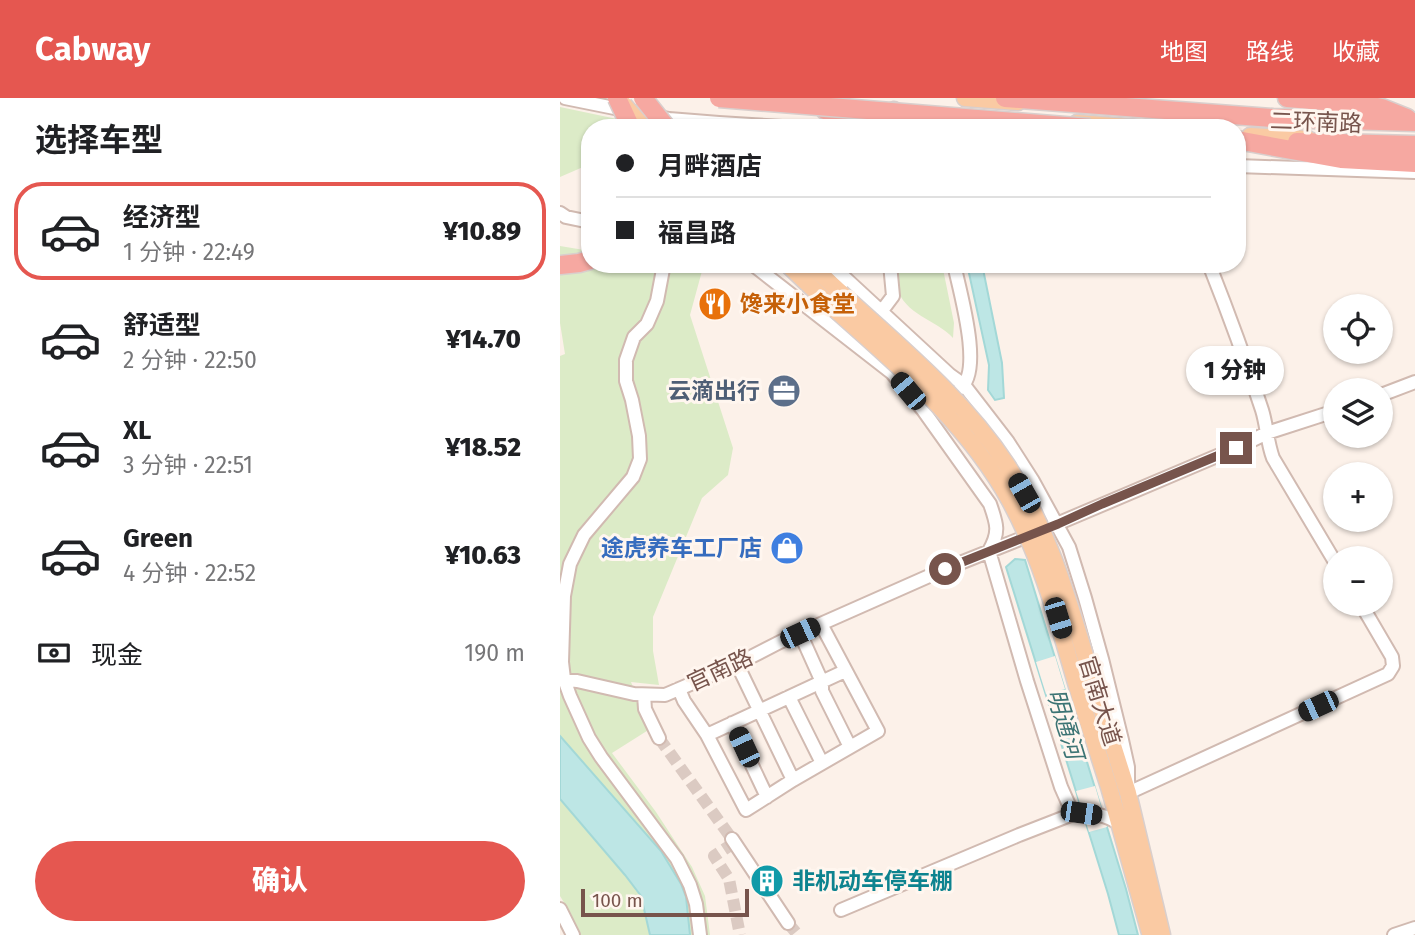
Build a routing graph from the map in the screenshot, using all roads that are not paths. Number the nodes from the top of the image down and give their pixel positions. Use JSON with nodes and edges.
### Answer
{"nodes":[{"id":1,"x":565,"y":98,"type":"edge"},
{"id":2,"x":617,"y":98,"type":"edge"},
{"id":3,"x":641,"y":98,"type":"edge"},
{"id":4,"x":719,"y":98,"type":"edge"},
{"id":5,"x":965,"y":98,"type":"edge"},
{"id":6,"x":1005,"y":98,"type":"edge"},
{"id":7,"x":1287,"y":98,"type":"edge"},
{"id":8,"x":763,"y":100,"type":"edge"},
{"id":9,"x":892,"y":108,"type":"junction"},
{"id":10,"x":627,"y":119,"type":"edge"},
{"id":11,"x":636,"y":119,"type":"edge"},
{"id":12,"x":659,"y":119,"type":"edge"},
{"id":13,"x":668,"y":119,"type":"edge"},
{"id":14,"x":850,"y":119,"type":"edge"},
{"id":15,"x":905,"y":119,"type":"edge"},
{"id":16,"x":985,"y":119,"type":"edge"},
{"id":17,"x":1028,"y":119,"type":"edge"},
{"id":18,"x":1415,"y":122,"type":"edge"},
{"id":19,"x":1246,"y":139,"type":"edge"},
{"id":20,"x":1246,"y":140,"type":"edge"},
{"id":21,"x":1415,"y":143,"type":"edge"},
{"id":22,"x":1415,"y":163,"type":"edge"},
{"id":23,"x":1246,"y":166,"type":"edge"},
{"id":24,"x":1415,"y":173,"type":"edge"},
{"id":25,"x":560,"y":214,"type":"edge"},
{"id":26,"x":581,"y":220,"type":"edge"},
{"id":27,"x":581,"y":262,"type":"edge"},
{"id":28,"x":560,"y":265,"type":"edge"},
{"id":29,"x":662,"y":273,"type":"edge"},
{"id":30,"x":763,"y":273,"type":"edge"},
{"id":31,"x":797,"y":273,"type":"edge"},
{"id":32,"x":820,"y":273,"type":"edge"},
{"id":33,"x":840,"y":273,"type":"edge"},
{"id":34,"x":891,"y":273,"type":"edge"},
{"id":35,"x":956,"y":273,"type":"edge"},
{"id":36,"x":1213,"y":273,"type":"edge"},
{"id":37,"x":881,"y":312,"type":"junction"},
{"id":38,"x":1415,"y":382,"type":"edge"},
{"id":39,"x":964,"y":385,"type":"junction"},
{"id":40,"x":1393,"y":390,"type":"edge"},
{"id":41,"x":923,"y":410,"type":"junction"},
{"id":42,"x":1323,"y":415,"type":"edge"},
{"id":43,"x":1267,"y":433,"type":"junction"},
{"id":44,"x":1058,"y":524,"type":"junction"},
{"id":45,"x":1325,"y":546,"type":"edge"},
{"id":46,"x":989,"y":551,"type":"junction"},
{"id":47,"x":1368,"y":616,"type":"edge"},
{"id":48,"x":821,"y":624,"type":"junction"},
{"id":49,"x":800,"y":633,"type":"junction"},
{"id":50,"x":737,"y":664,"type":"junction"},
{"id":51,"x":845,"y":671,"type":"junction"},
{"id":52,"x":562,"y":679,"type":"edge"},
{"id":53,"x":822,"y":682,"type":"junction"},
{"id":54,"x":679,"y":689,"type":"junction"},
{"id":55,"x":645,"y":695,"type":"junction"},
{"id":56,"x":789,"y":697,"type":"junction"},
{"id":57,"x":1090,"y":700,"type":"junction"},
{"id":58,"x":760,"y":710,"type":"junction"},
{"id":59,"x":732,"y":723,"type":"junction"},
{"id":60,"x":707,"y":734,"type":"junction"},
{"id":61,"x":659,"y":738,"type":"tunnel mouth"},
{"id":62,"x":850,"y":747,"type":"junction"},
{"id":63,"x":822,"y":763,"type":"junction"},
{"id":64,"x":793,"y":780,"type":"junction"},
{"id":65,"x":1128,"y":793,"type":"junction"},
{"id":66,"x":767,"y":797,"type":"junction"},
{"id":67,"x":1077,"y":814,"type":"junction"},
{"id":68,"x":1114,"y":821,"type":"junction"},
{"id":69,"x":732,"y":839,"type":"tunnel mouth"},
{"id":70,"x":560,"y":909,"type":"edge"},
{"id":71,"x":841,"y":910,"type":"dead end"},
{"id":72,"x":788,"y":923,"type":"tunnel mouth"},
{"id":73,"x":1415,"y":928,"type":"edge"},
{"id":74,"x":573,"y":935,"type":"edge"},
{"id":75,"x":700,"y":935,"type":"edge"},
{"id":76,"x":1151,"y":935,"type":"edge"},
{"id":77,"x":1162,"y":935,"type":"edge"},
{"id":78,"x":1394,"y":935,"type":"edge"}],
"edges":[{"from":1,"to":13,"type":"street"},
{"from":2,"to":10,"type":"highway","bridge":true},
{"from":2,"to":11,"type":"main road","bridge":true},
{"from":3,"to":12,"type":"highway","bridge":true},
{"from":4,"to":8,"type":"highway","bridge":true},
{"from":5,"to":18,"type":"main road","name":"二环南路"},
{"from":6,"to":18,"type":"highway"},
{"from":7,"to":18,"type":"highway"},
{"from":8,"to":9,"type":"main road"},
{"from":8,"to":14,"type":"highway","bridge":true},
{"from":8,"to":16,"type":"highway","bridge":true},
{"from":9,"to":15,"type":"main road"},
{"from":9,"to":17,"type":"main road"},
{"from":19,"to":21,"type":"highway"},
{"from":20,"to":22,"type":"highway"},
{"from":23,"to":24,"type":"street"},
{"from":25,"to":26,"type":"street"},
{"from":27,"to":28,"type":"highway"},
{"from":29,"to":52,"type":"street"},
{"from":30,"to":41,"type":"street"},
{"from":31,"to":57,"type":"main road","name":"官南大道","bridge":true},
{"from":32,"to":57,"type":"main road","name":"官南大道","bridge":true},
{"from":33,"to":37,"type":"street"},
{"from":34,"to":37,"type":"street"},
{"from":35,"to":39,"type":"street"},
{"from":36,"to":43,"type":"street"},
{"from":37,"to":39,"type":"street"},
{"from":38,"to":40,"type":"street"},
{"from":39,"to":41,"type":"street"},
{"from":39,"to":44,"type":"street"},
{"from":41,"to":46,"type":"street"},
{"from":42,"to":43,"type":"street","name":"官南路"},
{"from":43,"to":44,"type":"street","name":"官南路"},
{"from":43,"to":45,"type":"street"},
{"from":44,"to":46,"type":"street","name":"官南路"},
{"from":44,"to":65,"type":"street"},
{"from":46,"to":48,"type":"street","name":"官南路"},
{"from":46,"to":67,"type":"street"},
{"from":47,"to":65,"type":"street"},
{"from":48,"to":49,"type":"street","name":"官南路"},
{"from":48,"to":51,"type":"street"},
{"from":49,"to":50,"type":"street","name":"官南路"},
{"from":49,"to":53,"type":"street"},
{"from":50,"to":54,"type":"street","name":"官南路"},
{"from":50,"to":58,"type":"street"},
{"from":51,"to":53,"type":"street"},
{"from":51,"to":62,"type":"street"},
{"from":52,"to":55,"type":"street","name":"官南路"},
{"from":52,"to":75,"type":"street"},
{"from":53,"to":56,"type":"street"},
{"from":53,"to":62,"type":"street"},
{"from":54,"to":55,"type":"street","name":"官南路"},
{"from":54,"to":60,"type":"street"},
{"from":55,"to":61,"type":"street"},
{"from":56,"to":58,"type":"street"},
{"from":56,"to":63,"type":"street"},
{"from":57,"to":65,"type":"main road","name":"官南大道"},
{"from":57,"to":68,"type":"main road","name":"官南大道"},
{"from":58,"to":59,"type":"street"},
{"from":58,"to":64,"type":"street"},
{"from":59,"to":60,"type":"street"},
{"from":59,"to":66,"type":"street"},
{"from":60,"to":66,"type":"street"},
{"from":62,"to":63,"type":"street"},
{"from":63,"to":64,"type":"street"},
{"from":64,"to":66,"type":"street"},
{"from":65,"to":77,"type":"main road","name":"官南大道"},
{"from":67,"to":68,"type":"street"},
{"from":67,"to":71,"type":"street"},
{"from":68,"to":76,"type":"main road","name":"官南大道"},
{"from":69,"to":72,"type":"street"},
{"from":70,"to":74,"type":"street"},
{"from":73,"to":78,"type":"street"}]}
